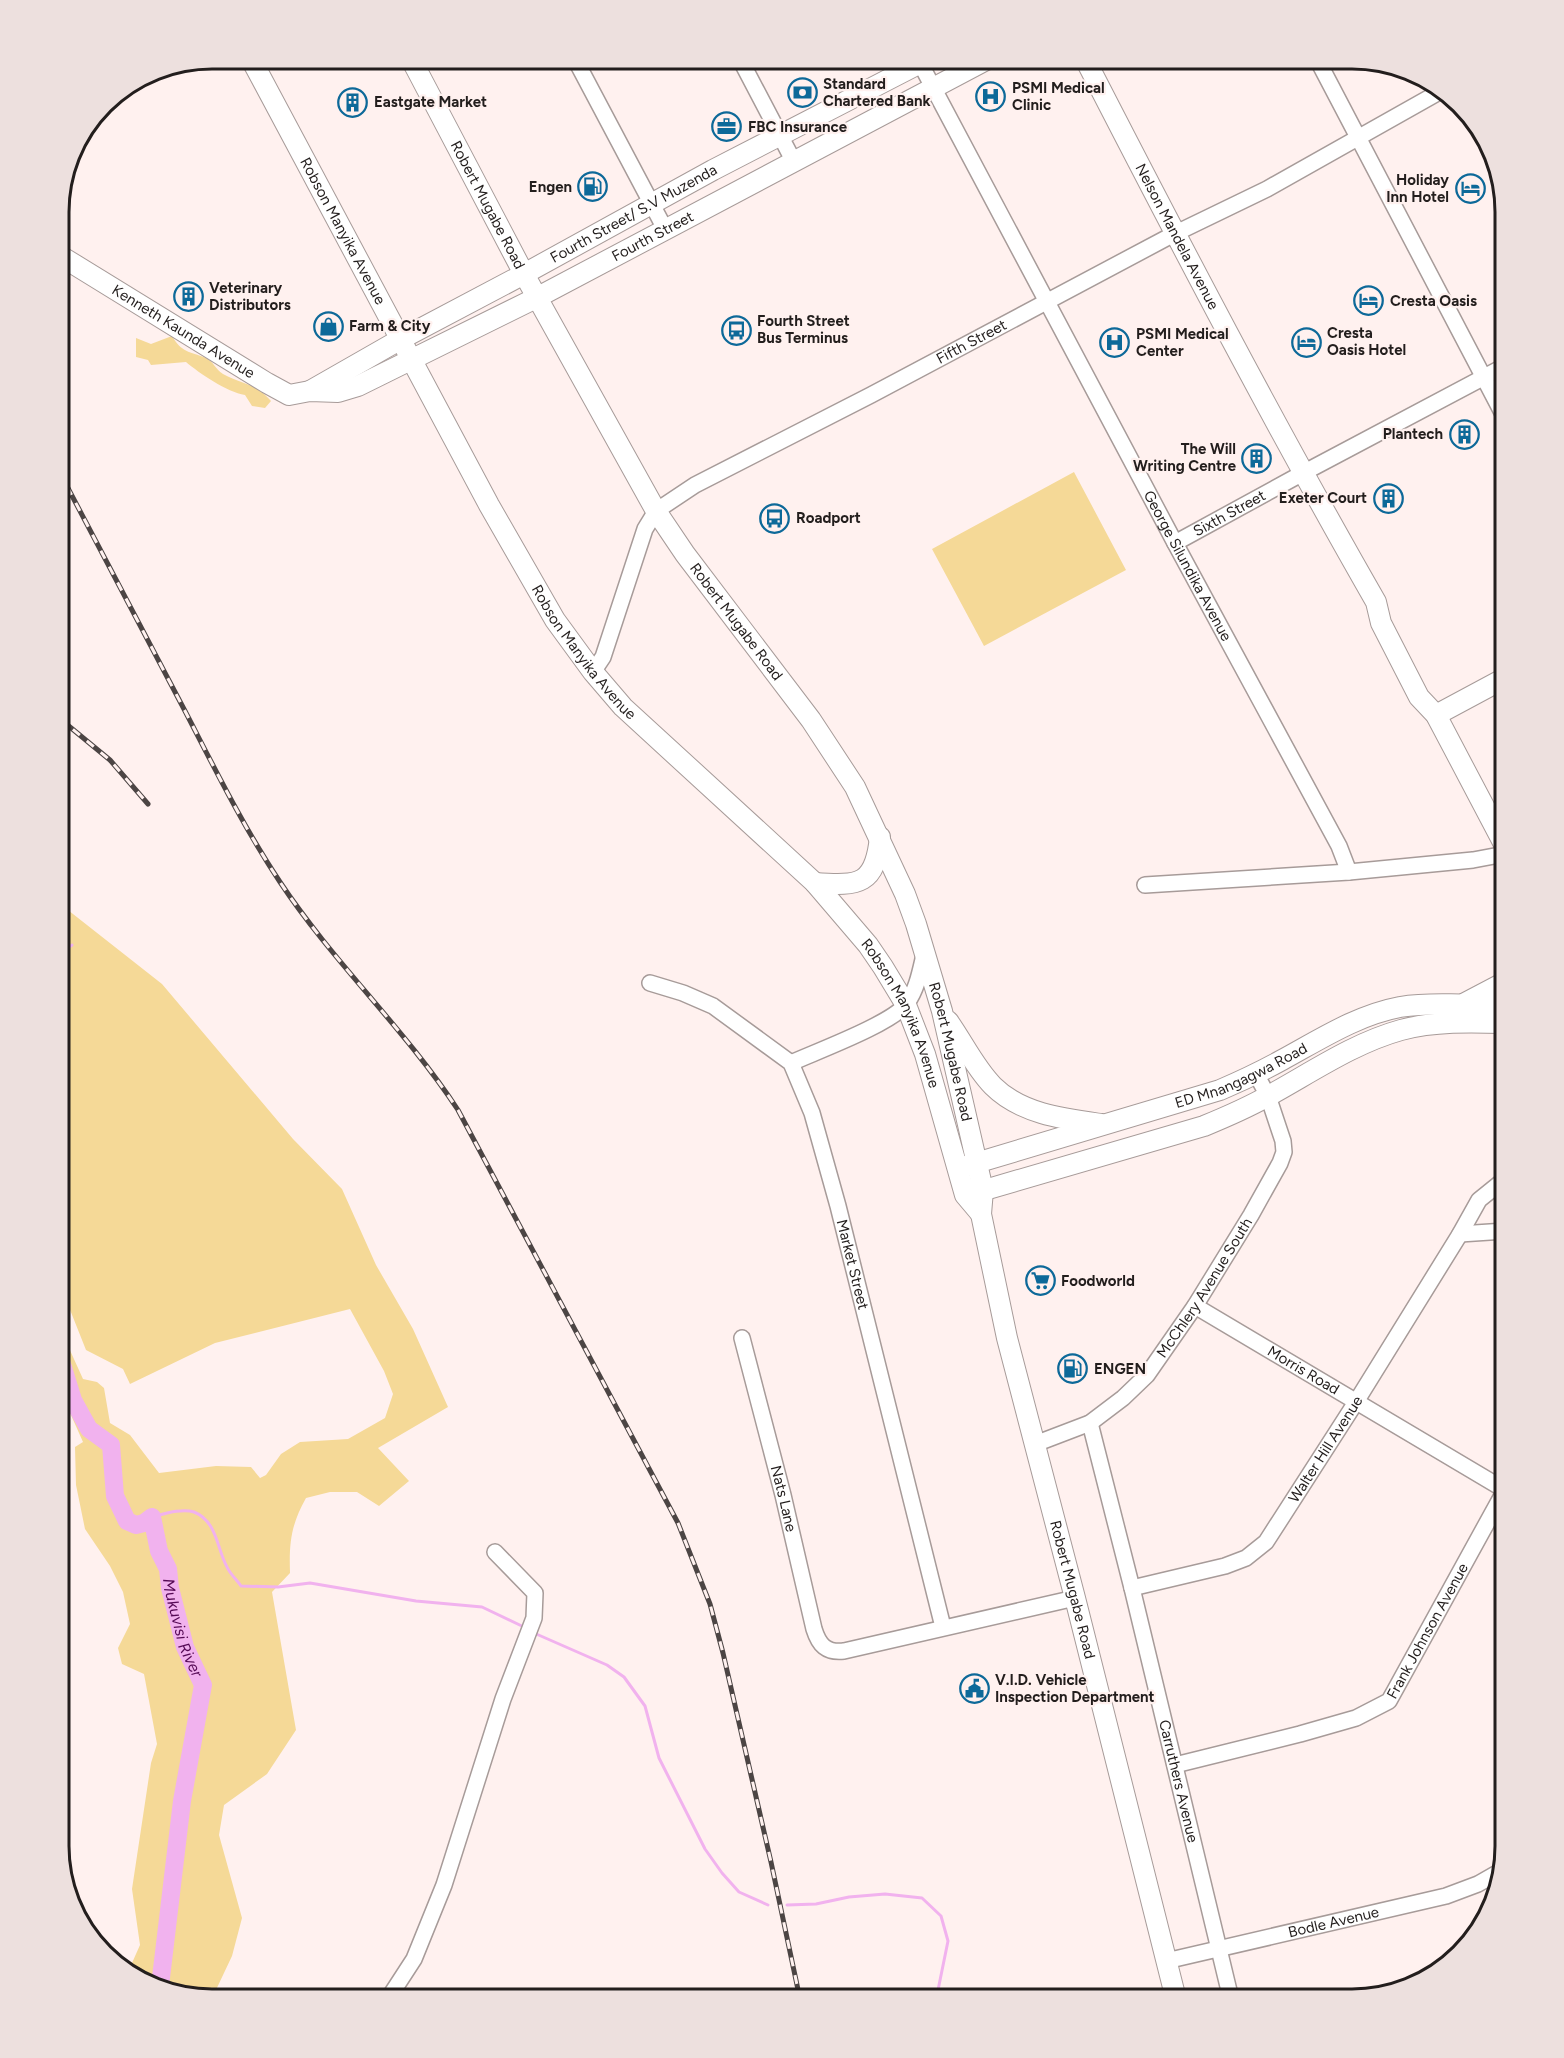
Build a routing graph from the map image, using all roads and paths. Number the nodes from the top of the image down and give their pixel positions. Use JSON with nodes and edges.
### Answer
{"nodes":[{"id":1,"x":257,"y":69,"type":"edge"},
{"id":2,"x":417,"y":69,"type":"edge"},
{"id":3,"x":580,"y":69,"type":"edge"},
{"id":4,"x":745,"y":69,"type":"edge"},
{"id":5,"x":905,"y":69,"type":"edge"},
{"id":6,"x":926,"y":69,"type":"edge"},
{"id":7,"x":969,"y":69,"type":"edge"},
{"id":8,"x":1090,"y":69,"type":"edge"},
{"id":9,"x":1322,"y":69,"type":"edge"},
{"id":10,"x":933,"y":88,"type":"junction"},
{"id":11,"x":1434,"y":95,"type":"edge"},
{"id":12,"x":780,"y":136,"type":"junction"},
{"id":13,"x":1359,"y":136,"type":"junction"},
{"id":14,"x":794,"y":162,"type":"junction"},
{"id":15,"x":651,"y":204,"type":"junction"},
{"id":16,"x":665,"y":229,"type":"junction"},
{"id":17,"x":1174,"y":234,"type":"junction"},
{"id":18,"x":69,"y":261,"type":"edge"},
{"id":19,"x":524,"y":274,"type":"junction"},
{"id":20,"x":538,"y":297,"type":"junction"},
{"id":21,"x":1047,"y":301,"type":"junction"},
{"id":22,"x":401,"y":339,"type":"junction"},
{"id":23,"x":411,"y":358,"type":"junction"},
{"id":24,"x":1495,"y":372,"type":"edge"},
{"id":25,"x":1484,"y":377,"type":"junction"},
{"id":26,"x":310,"y":392,"type":"junction"},
{"id":27,"x":1495,"y":398,"type":"edge"},
{"id":28,"x":1303,"y":473,"type":"junction"},
{"id":29,"x":656,"y":511,"type":"junction"},
{"id":30,"x":1175,"y":543,"type":"junction"},
{"id":31,"x":593,"y":672,"type":"junction"},
{"id":32,"x":1495,"y":684,"type":"edge"},
{"id":33,"x":1436,"y":715,"type":"junction"},
{"id":34,"x":1495,"y":825,"type":"edge"},
{"id":35,"x":880,"y":837,"type":"junction"},
{"id":36,"x":1495,"y":856,"type":"edge"},
{"id":37,"x":1349,"y":872,"type":"junction"},
{"id":38,"x":815,"y":883,"type":"junction"},
{"id":39,"x":1145,"y":885,"type":"dead end"},
{"id":40,"x":924,"y":955,"type":"junction"},
{"id":41,"x":650,"y":983,"type":"dead end"},
{"id":42,"x":1495,"y":988,"type":"edge"},
{"id":43,"x":906,"y":1005,"type":"junction"},
{"id":44,"x":1463,"y":1005,"type":"junction"},
{"id":45,"x":1495,"y":1006,"type":"edge"},
{"id":46,"x":942,"y":1011,"type":"junction"},
{"id":47,"x":1495,"y":1023,"type":"edge"},
{"id":48,"x":791,"y":1063,"type":"junction"},
{"id":49,"x":1256,"y":1074,"type":"junction"},
{"id":50,"x":1268,"y":1096,"type":"junction"},
{"id":51,"x":1108,"y":1125,"type":"junction"},
{"id":52,"x":967,"y":1166,"type":"junction"},
{"id":53,"x":1495,"y":1188,"type":"edge"},
{"id":54,"x":974,"y":1193,"type":"junction"},
{"id":55,"x":1495,"y":1232,"type":"edge"},
{"id":56,"x":1460,"y":1234,"type":"junction"},
{"id":57,"x":1195,"y":1306,"type":"junction"},
{"id":58,"x":742,"y":1338,"type":"dead end"},
{"id":59,"x":1356,"y":1402,"type":"junction"},
{"id":60,"x":1090,"y":1423,"type":"junction"},
{"id":61,"x":1035,"y":1444,"type":"junction"},
{"id":62,"x":1495,"y":1484,"type":"edge"},
{"id":63,"x":1495,"y":1510,"type":"edge"},
{"id":64,"x":495,"y":1551,"type":"dead end"},
{"id":65,"x":1132,"y":1588,"type":"junction"},
{"id":66,"x":1075,"y":1598,"type":"junction"},
{"id":67,"x":942,"y":1627,"type":"junction"},
{"id":68,"x":1175,"y":1765,"type":"junction"},
{"id":69,"x":1491,"y":1876,"type":"edge"},
{"id":70,"x":1218,"y":1949,"type":"junction"},
{"id":71,"x":1166,"y":1961,"type":"junction"},
{"id":72,"x":395,"y":1989,"type":"edge"},
{"id":73,"x":1173,"y":1989,"type":"edge"},
{"id":74,"x":1228,"y":1989,"type":"edge"}],
"edges":[{"from":1,"to":22,"type":"main road","name":"Robson Manyika Avenue"},
{"from":2,"to":19,"type":"main road","name":"Robert Mugabe Road"},
{"from":3,"to":15,"type":"street"},
{"from":4,"to":12,"type":"street"},
{"from":5,"to":12,"type":"main road","name":"Fourth Street/ S.V Muzenda"},
{"from":6,"to":10,"type":"street","name":"George Silundika Avenue"},
{"from":7,"to":10,"type":"main road","name":"Fourth Street"},
{"from":8,"to":17,"type":"main road","name":"Nelson Mandela Avenue"},
{"from":9,"to":13,"type":"street"},
{"from":10,"to":14,"type":"main road","name":"Fourth Street"},
{"from":10,"to":21,"type":"street","name":"George Silundika Avenue"},
{"from":11,"to":13,"type":"street","name":"Fifth Street"},
{"from":12,"to":14,"type":"street"},
{"from":12,"to":15,"type":"main road","name":"Fourth Street/ S.V Muzenda"},
{"from":13,"to":17,"type":"street","name":"Fifth Street"},
{"from":13,"to":25,"type":"street"},
{"from":14,"to":16,"type":"main road","name":"Fourth Street"},
{"from":15,"to":16,"type":"street"},
{"from":15,"to":19,"type":"main road","name":"Fourth Street/ S.V Muzenda"},
{"from":16,"to":20,"type":"main road","name":"Fourth Street"},
{"from":17,"to":21,"type":"street","name":"Fifth Street"},
{"from":17,"to":28,"type":"main road","name":"Nelson Mandela Avenue"},
{"from":18,"to":26,"type":"main road","name":"Kenneth Kaunda Avenue"},
{"from":19,"to":20,"type":"main road","name":"Robert Mugabe Road"},
{"from":19,"to":22,"type":"main road","name":"Fourth Street/ S.V Muzenda"},
{"from":20,"to":23,"type":"main road","name":"Fourth Street"},
{"from":20,"to":29,"type":"main road","name":"Robert Mugabe Road"},
{"from":21,"to":29,"type":"street","name":"Fifth Street"},
{"from":21,"to":30,"type":"street","name":"George Silundika Avenue"},
{"from":22,"to":23,"type":"main road","name":"Robson Manyika Avenue"},
{"from":22,"to":26,"type":"main road","name":"Fourth Street/ S.V Muzenda"},
{"from":23,"to":26,"type":"main road","name":"Fourth Street"},
{"from":23,"to":31,"type":"main road","name":"Robson Manyika Avenue"},
{"from":24,"to":25,"type":"street","name":"Sixth Street"},
{"from":25,"to":27,"type":"street"},
{"from":25,"to":28,"type":"street","name":"Sixth Street"},
{"from":28,"to":30,"type":"street","name":"Sixth Street"},
{"from":28,"to":33,"type":"main road","name":"Nelson Mandela Avenue"},
{"from":29,"to":31,"type":"street","name":"Fifth Street"},
{"from":29,"to":35,"type":"main road","name":"Robert Mugabe Road"},
{"from":30,"to":37,"type":"street","name":"George Silundika Avenue"},
{"from":31,"to":38,"type":"main road","name":"Robson Manyika Avenue"},
{"from":32,"to":33,"type":"main road"},
{"from":33,"to":34,"type":"main road","name":"Nelson Mandela Avenue"},
{"from":35,"to":38,"type":"main road"},
{"from":35,"to":40,"type":"main road","name":"Robert Mugabe Road"},
{"from":36,"to":37,"type":"street"},
{"from":37,"to":39,"type":"street"},
{"from":38,"to":43,"type":"main road","name":"Robson Manyika Avenue"},
{"from":40,"to":43,"type":"street"},
{"from":40,"to":46,"type":"main road","name":"Robert Mugabe Road"},
{"from":41,"to":48,"type":"street"},
{"from":42,"to":44,"type":"main road"},
{"from":43,"to":48,"type":"street"},
{"from":43,"to":52,"type":"main road","name":"Robson Manyika Avenue"},
{"from":44,"to":45,"type":"main road","name":"ED Mnangagwa Road"},
{"from":44,"to":49,"type":"main road","name":"ED Mnangagwa Road"},
{"from":46,"to":51,"type":"main road"},
{"from":46,"to":52,"type":"main road","name":"Robert Mugabe Road"},
{"from":47,"to":50,"type":"main road","name":"ED Mnangagwa Road"},
{"from":48,"to":67,"type":"street","name":"Market Street"},
{"from":49,"to":50,"type":"street","name":"McChlery Avenue South"},
{"from":49,"to":51,"type":"main road","name":"ED Mnangagwa Road"},
{"from":50,"to":54,"type":"main road","name":"ED Mnangagwa Road"},
{"from":50,"to":57,"type":"street","name":"McChlery Avenue South"},
{"from":51,"to":52,"type":"main road","name":"ED Mnangagwa Road"},
{"from":52,"to":54,"type":"main road","name":"Robson Manyika Avenue"},
{"from":53,"to":56,"type":"street","name":"Walter Hill Avenue"},
{"from":54,"to":61,"type":"main road","name":"Robert Mugabe Road"},
{"from":55,"to":56,"type":"street"},
{"from":56,"to":59,"type":"street","name":"Walter Hill Avenue"},
{"from":57,"to":59,"type":"street","name":"Morris Road"},
{"from":57,"to":60,"type":"street","name":"McChlery Avenue South"},
{"from":58,"to":67,"type":"street","name":"Nats Lane"},
{"from":59,"to":62,"type":"street","name":"Morris Road"},
{"from":59,"to":65,"type":"street","name":"Walter Hill Avenue"},
{"from":60,"to":61,"type":"street","name":"McChlery Avenue South"},
{"from":60,"to":65,"type":"street","name":"Carruthers Avenue"},
{"from":61,"to":66,"type":"main road","name":"Robert Mugabe Road"},
{"from":63,"to":68,"type":"street","name":"Frank Johnson Avenue"},
{"from":64,"to":72,"type":"street"},
{"from":65,"to":68,"type":"street","name":"Carruthers Avenue"},
{"from":66,"to":67,"type":"street"},
{"from":66,"to":71,"type":"main road","name":"Robert Mugabe Road"},
{"from":68,"to":70,"type":"street","name":"Carruthers Avenue"},
{"from":69,"to":70,"type":"street","name":"Bodle Avenue"},
{"from":70,"to":71,"type":"street","name":"Bodle Avenue"},
{"from":70,"to":74,"type":"street","name":"Carruthers Avenue"},
{"from":71,"to":73,"type":"main road","name":"Robert Mugabe Road"}]}
